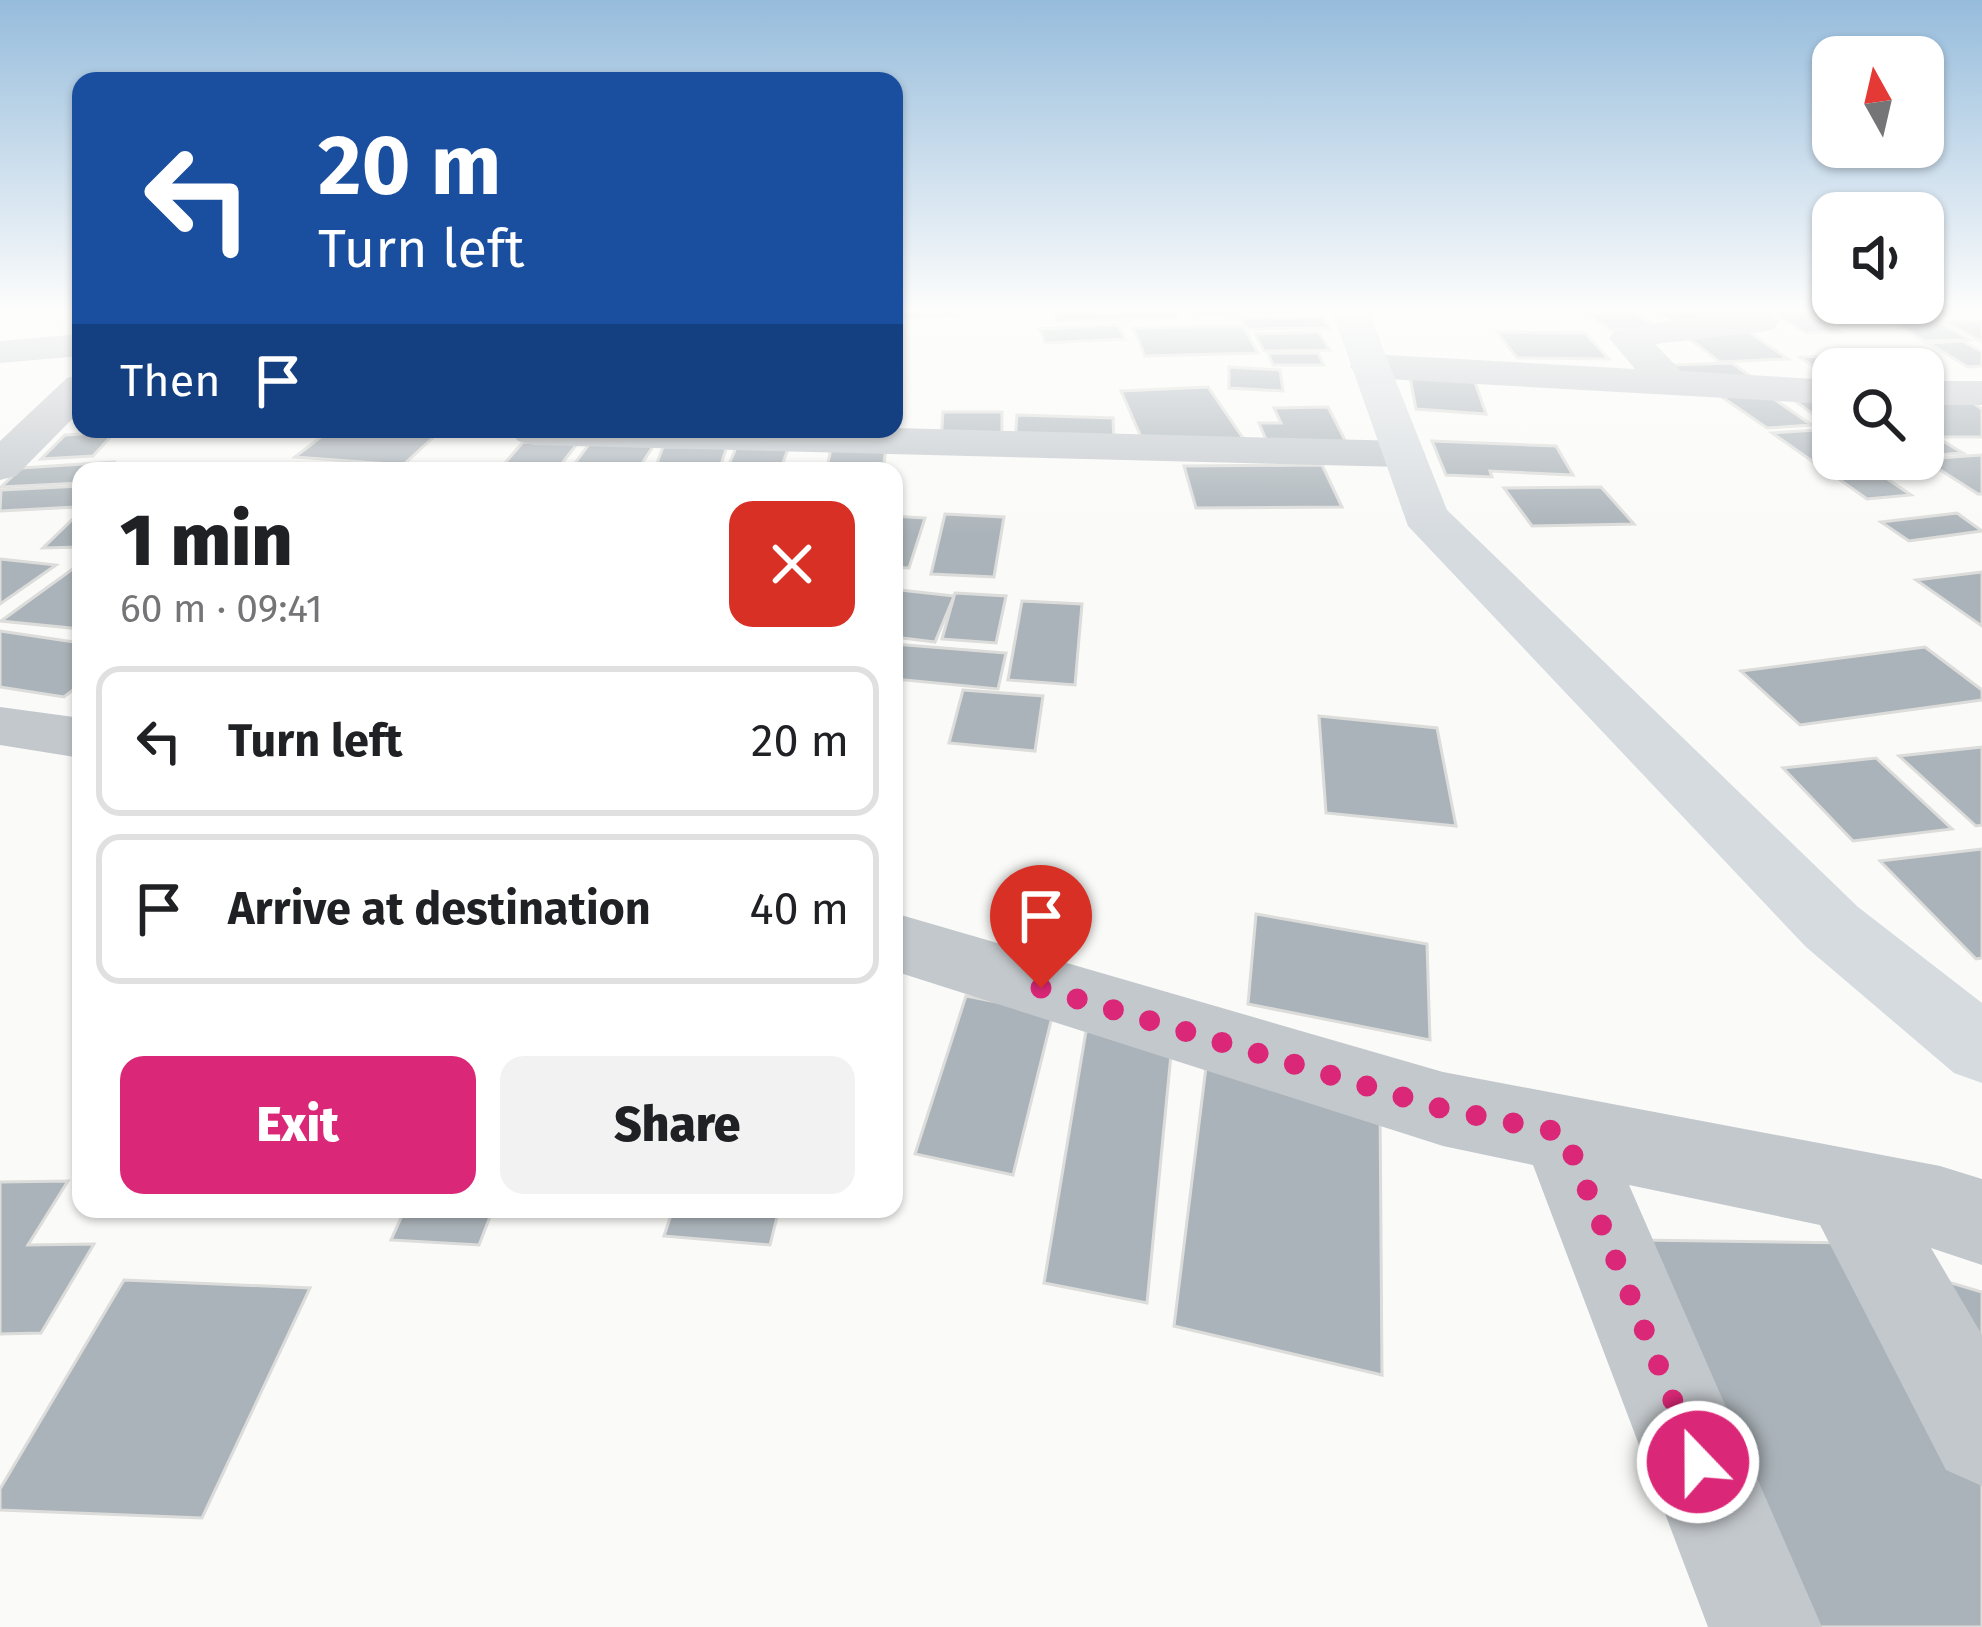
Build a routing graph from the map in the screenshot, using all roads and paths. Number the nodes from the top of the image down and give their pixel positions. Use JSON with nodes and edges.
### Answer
{"nodes":[{"id":1,"x":1377,"y":384,"type":"edge"},
{"id":2,"x":1641,"y":384,"type":"edge"},
{"id":3,"x":1672,"y":386,"type":"joint"},
{"id":4,"x":1812,"y":391,"type":"edge"},
{"id":5,"x":1944,"y":393,"type":"edge"},
{"id":6,"x":1982,"y":393,"type":"edge"},
{"id":7,"x":72,"y":396,"type":"edge"},
{"id":8,"x":770,"y":438,"type":"edge"},
{"id":9,"x":1402,"y":454,"type":"junction"},
{"id":10,"x":0,"y":466,"type":"edge"},
{"id":11,"x":0,"y":725,"type":"edge"},
{"id":12,"x":72,"y":737,"type":"edge"},
{"id":13,"x":903,"y":945,"type":"edge"},
{"id":14,"x":1982,"y":1049,"type":"edge"},
{"id":15,"x":1564,"y":1133,"type":"junction"},
{"id":16,"x":1848,"y":1189,"type":"junction"},
{"id":17,"x":1982,"y":1222,"type":"edge"},
{"id":18,"x":1982,"y":1434,"type":"edge"},
{"id":19,"x":1765,"y":1627,"type":"edge"}],
"edges":[{"from":1,"to":9,"type":"main road"},
{"from":2,"to":3,"type":"street"},
{"from":3,"to":4,"type":"street"},
{"from":5,"to":6,"type":"street"},
{"from":7,"to":10,"type":"street"},
{"from":8,"to":9,"type":"street"},
{"from":9,"to":14,"type":"main road"},
{"from":11,"to":12,"type":"street"},
{"from":13,"to":15,"type":"street"},
{"from":15,"to":16,"type":"street"},
{"from":15,"to":19,"type":"street"},
{"from":16,"to":17,"type":"street"},
{"from":16,"to":18,"type":"street"}]}
